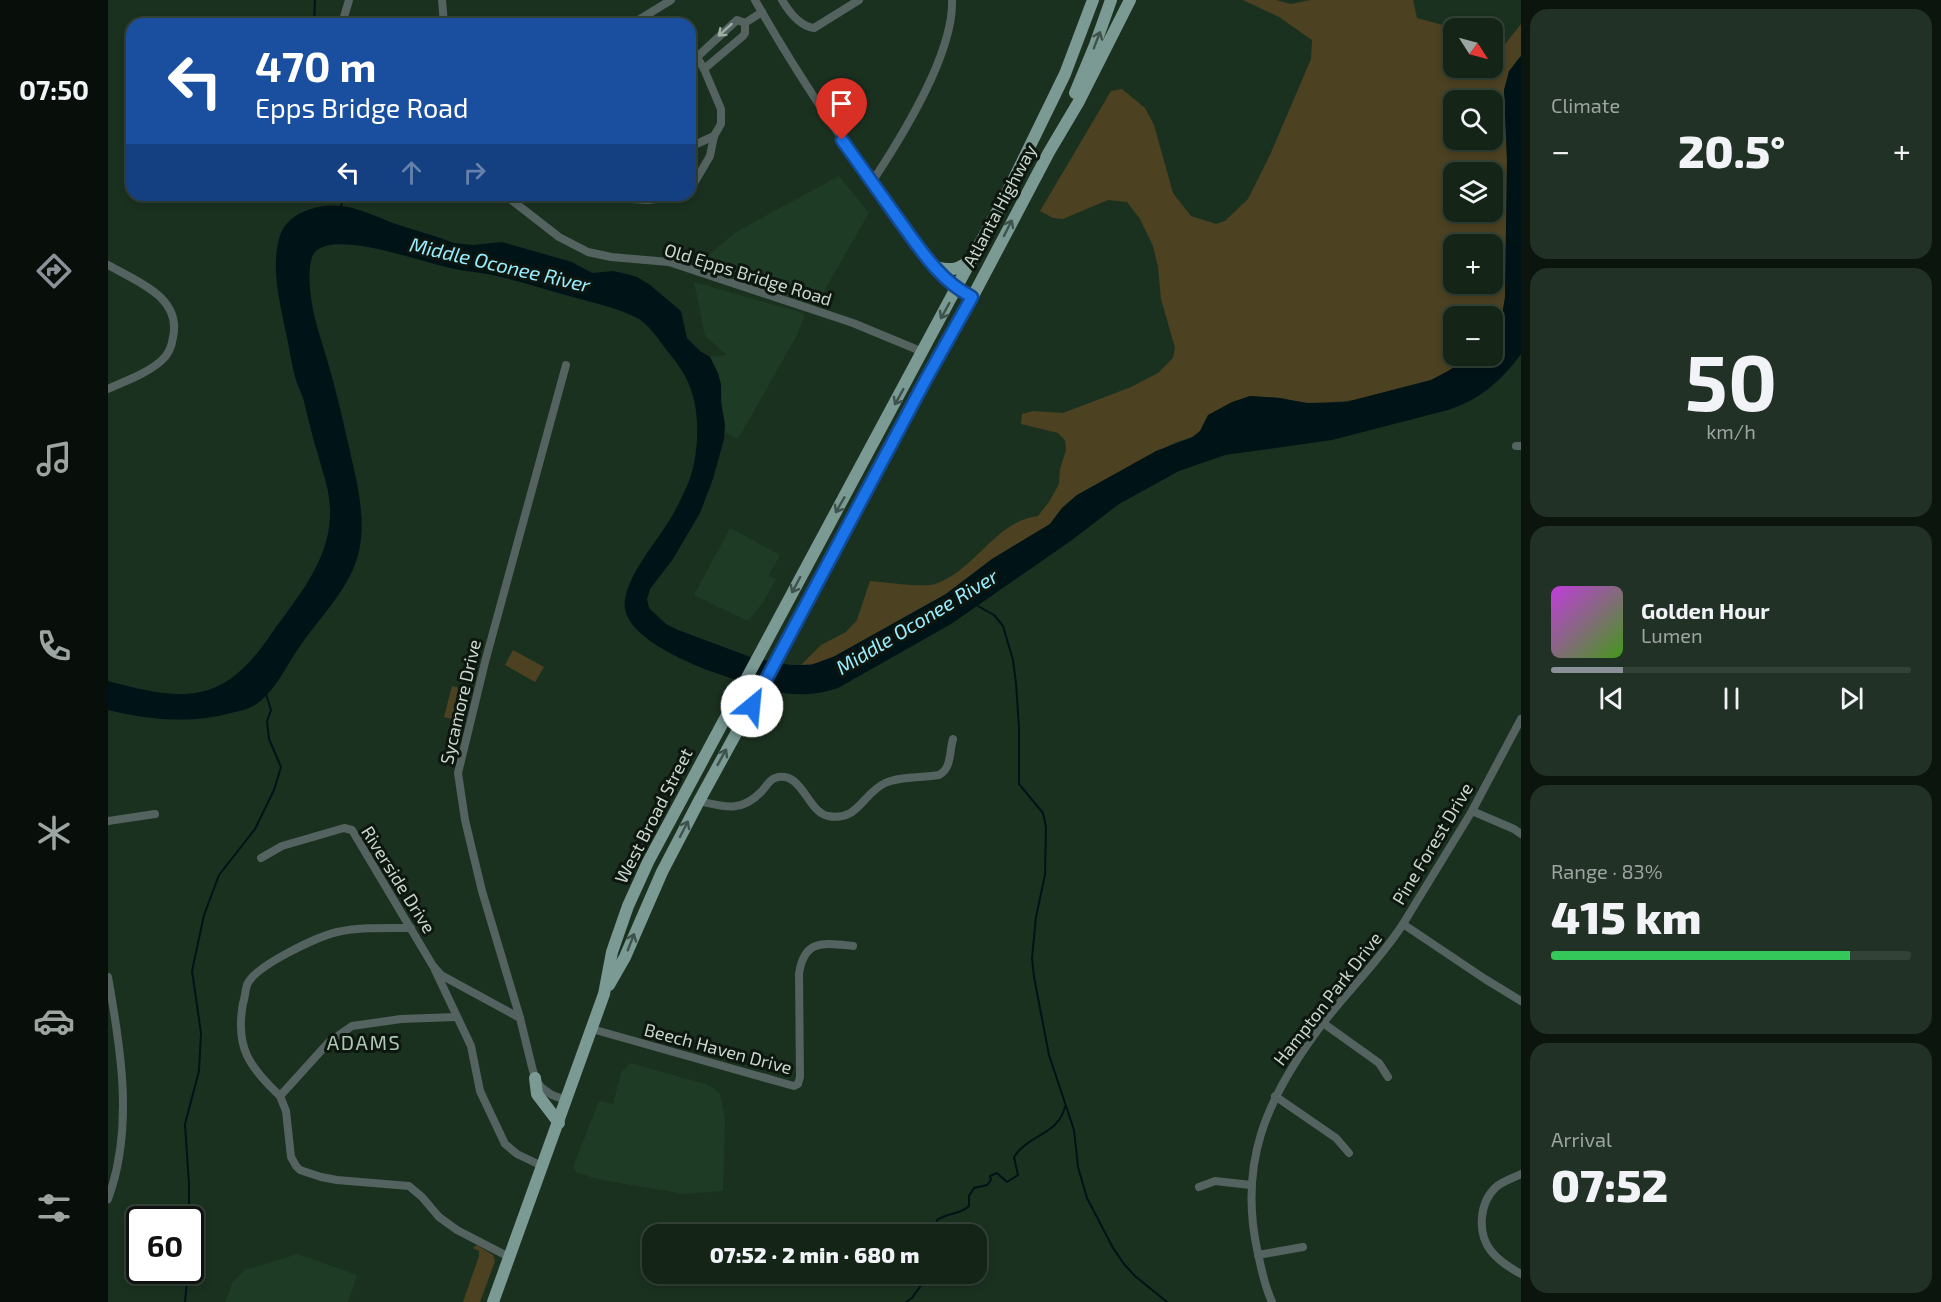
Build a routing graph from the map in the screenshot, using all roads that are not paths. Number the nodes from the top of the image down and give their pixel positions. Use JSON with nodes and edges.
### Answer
{"nodes":[{"id":1,"x":349,"y":0,"type":"edge"},
{"id":2,"x":442,"y":0,"type":"edge"},
{"id":3,"x":670,"y":0,"type":"edge"},
{"id":4,"x":755,"y":0,"type":"edge"},
{"id":5,"x":782,"y":0,"type":"edge"},
{"id":6,"x":860,"y":0,"type":"edge"},
{"id":7,"x":952,"y":0,"type":"edge"},
{"id":8,"x":1094,"y":0,"type":"edge"},
{"id":9,"x":1111,"y":0,"type":"edge"},
{"id":10,"x":1130,"y":0,"type":"edge"},
{"id":11,"x":762,"y":12,"type":"junction"},
{"id":12,"x":344,"y":17,"type":"dead end"},
{"id":13,"x":444,"y":18,"type":"edge"},
{"id":14,"x":640,"y":18,"type":"edge"},
{"id":15,"x":745,"y":23,"type":"junction"},
{"id":16,"x":696,"y":52,"type":"edge"},
{"id":17,"x":696,"y":58,"type":"edge"},
{"id":18,"x":704,"y":69,"type":"junction"},
{"id":19,"x":714,"y":136,"type":"junction"},
{"id":20,"x":696,"y":144,"type":"edge"},
{"id":21,"x":1049,"y":152,"type":"junction"},
{"id":22,"x":701,"y":170,"type":"junction"},
{"id":23,"x":696,"y":171,"type":"edge"},
{"id":24,"x":696,"y":179,"type":"edge"},
{"id":25,"x":872,"y":182,"type":"junction"},
{"id":26,"x":513,"y":201,"type":"edge"},
{"id":27,"x":975,"y":256,"type":"junction"},
{"id":28,"x":108,"y":265,"type":"edge"},
{"id":29,"x":936,"y":267,"type":"junction"},
{"id":30,"x":957,"y":290,"type":"junction"},
{"id":31,"x":972,"y":297,"type":"junction"},
{"id":32,"x":923,"y":352,"type":"junction"},
{"id":33,"x":566,"y":365,"type":"dead end"},
{"id":34,"x":108,"y":389,"type":"edge"},
{"id":35,"x":755,"y":662,"type":"joint"},
{"id":36,"x":765,"y":681,"type":"joint"},
{"id":37,"x":1521,"y":719,"type":"edge"},
{"id":38,"x":953,"y":739,"type":"dead end"},
{"id":39,"x":699,"y":801,"type":"junction"},
{"id":40,"x":1472,"y":811,"type":"junction"},
{"id":41,"x":155,"y":814,"type":"dead end"},
{"id":42,"x":108,"y":821,"type":"edge"},
{"id":43,"x":1521,"y":834,"type":"edge"},
{"id":44,"x":655,"y":849,"type":"junction"},
{"id":45,"x":670,"y":856,"type":"junction"},
{"id":46,"x":261,"y":858,"type":"dead end"},
{"id":47,"x":1403,"y":924,"type":"junction"},
{"id":48,"x":411,"y":928,"type":"junction"},
{"id":49,"x":853,"y":946,"type":"dead end"},
{"id":50,"x":433,"y":966,"type":"junction"},
{"id":51,"x":108,"y":977,"type":"edge"},
{"id":52,"x":604,"y":994,"type":"junction"},
{"id":53,"x":1521,"y":1001,"type":"edge"},
{"id":54,"x":456,"y":1017,"type":"junction"},
{"id":55,"x":520,"y":1018,"type":"junction"},
{"id":56,"x":1323,"y":1023,"type":"junction"},
{"id":57,"x":592,"y":1029,"type":"junction"},
{"id":58,"x":1388,"y":1077,"type":"dead end"},
{"id":59,"x":535,"y":1078,"type":"junction"},
{"id":60,"x":280,"y":1096,"type":"junction"},
{"id":61,"x":1275,"y":1096,"type":"junction"},
{"id":62,"x":566,"y":1100,"type":"junction"},
{"id":63,"x":559,"y":1123,"type":"junction"},
{"id":64,"x":1349,"y":1153,"type":"dead end"},
{"id":65,"x":543,"y":1167,"type":"junction"},
{"id":66,"x":1521,"y":1174,"type":"edge"},
{"id":67,"x":1251,"y":1185,"type":"junction"},
{"id":68,"x":1199,"y":1187,"type":"dead end"},
{"id":69,"x":108,"y":1199,"type":"edge"},
{"id":70,"x":1303,"y":1247,"type":"dead end"},
{"id":71,"x":1258,"y":1255,"type":"junction"},
{"id":72,"x":509,"y":1257,"type":"junction"},
{"id":73,"x":1521,"y":1274,"type":"edge"},
{"id":74,"x":493,"y":1302,"type":"edge"},
{"id":75,"x":1272,"y":1302,"type":"edge"}],
"edges":[{"from":1,"to":12,"type":"street"},
{"from":2,"to":13,"type":"street"},
{"from":3,"to":14,"type":"street"},
{"from":4,"to":11,"type":"street"},
{"from":5,"to":6,"type":"street"},
{"from":7,"to":25,"type":"street"},
{"from":8,"to":27,"type":"main road","name":"Atlanta Highway"},
{"from":21,"to":9,"type":"main road","one_way":true},
{"from":10,"to":21,"type":"main road","name":"Atlanta Highway"},
{"from":11,"to":15,"type":"street"},
{"from":11,"to":25,"type":"street"},
{"from":15,"to":16,"type":"street","one_way":true},
{"from":15,"to":18,"type":"street"},
{"from":17,"to":18,"type":"street"},
{"from":18,"to":19,"type":"street"},
{"from":19,"to":20,"type":"street"},
{"from":19,"to":22,"type":"street"},
{"from":31,"to":21,"type":"main road","name":"Atlanta Highway","one_way":true},
{"from":22,"to":23,"type":"street"},
{"from":22,"to":24,"type":"street"},
{"from":25,"to":29,"type":"street"},
{"from":26,"to":32,"type":"street","name":"Old Epps Bridge Road"},
{"from":27,"to":29,"type":"main road"},
{"from":27,"to":30,"type":"main road","name":"Atlanta Highway"},
{"from":28,"to":34,"type":"street"},
{"from":29,"to":30,"type":"street"},
{"from":30,"to":31,"type":"street"},
{"from":30,"to":32,"type":"main road","name":"Atlanta Highway","one_way":true},
{"from":31,"to":36,"type":"main road","name":"Atlanta Highway"},
{"from":32,"to":35,"type":"main road","name":"Atlanta Highway","one_way":true},
{"from":33,"to":55,"type":"street","name":"Sycamore Drive"},
{"from":35,"to":44,"type":"main road","name":"West Broad Street"},
{"from":39,"to":36,"type":"main road","name":"West Broad Street","one_way":true},
{"from":37,"to":40,"type":"street","name":"Pine Forest Drive"},
{"from":38,"to":39,"type":"street"},
{"from":45,"to":39,"type":"main road","name":"West Broad Street","one_way":true},
{"from":40,"to":43,"type":"street"},
{"from":40,"to":47,"type":"street","name":"Pine Forest Drive"},
{"from":41,"to":42,"type":"street"},
{"from":44,"to":45,"type":"main road"},
{"from":44,"to":52,"type":"main road","name":"West Broad Street"},
{"from":52,"to":45,"type":"main road","name":"West Broad Street","one_way":true},
{"from":46,"to":48,"type":"street","name":"Riverside Drive"},
{"from":47,"to":53,"type":"street","name":"Pine Forest Drive"},
{"from":47,"to":56,"type":"street","name":"Hampton Park Drive"},
{"from":48,"to":50,"type":"street","name":"Riverside Drive"},
{"from":48,"to":60,"type":"street"},
{"from":49,"to":57,"type":"street","name":"Beech Haven Drive"},
{"from":50,"to":54,"type":"street","name":"Riverside Drive"},
{"from":50,"to":55,"type":"street","name":"Riverside Drive"},
{"from":51,"to":69,"type":"street"},
{"from":52,"to":57,"type":"main road","name":"West Broad Street"},
{"from":54,"to":60,"type":"street"},
{"from":54,"to":65,"type":"street","name":"Riverside Drive"},
{"from":55,"to":59,"type":"street","name":"Sycamore Drive"},
{"from":56,"to":58,"type":"street"},
{"from":56,"to":61,"type":"street","name":"Hampton Park Drive"},
{"from":57,"to":62,"type":"main road","name":"West Broad Street"},
{"from":59,"to":62,"type":"street"},
{"from":59,"to":63,"type":"main road"},
{"from":60,"to":72,"type":"street"},
{"from":61,"to":64,"type":"street"},
{"from":61,"to":67,"type":"street","name":"Hampton Park Drive"},
{"from":62,"to":63,"type":"main road","name":"West Broad Street"},
{"from":63,"to":65,"type":"main road","name":"West Broad Street"},
{"from":65,"to":72,"type":"main road","name":"West Broad Street"},
{"from":66,"to":73,"type":"street"},
{"from":67,"to":68,"type":"street"},
{"from":67,"to":71,"type":"street","name":"Hampton Park Drive"},
{"from":70,"to":71,"type":"street"},
{"from":71,"to":75,"type":"street","name":"Hampton Park Drive"},
{"from":72,"to":74,"type":"main road","name":"West Broad Street"}]}
